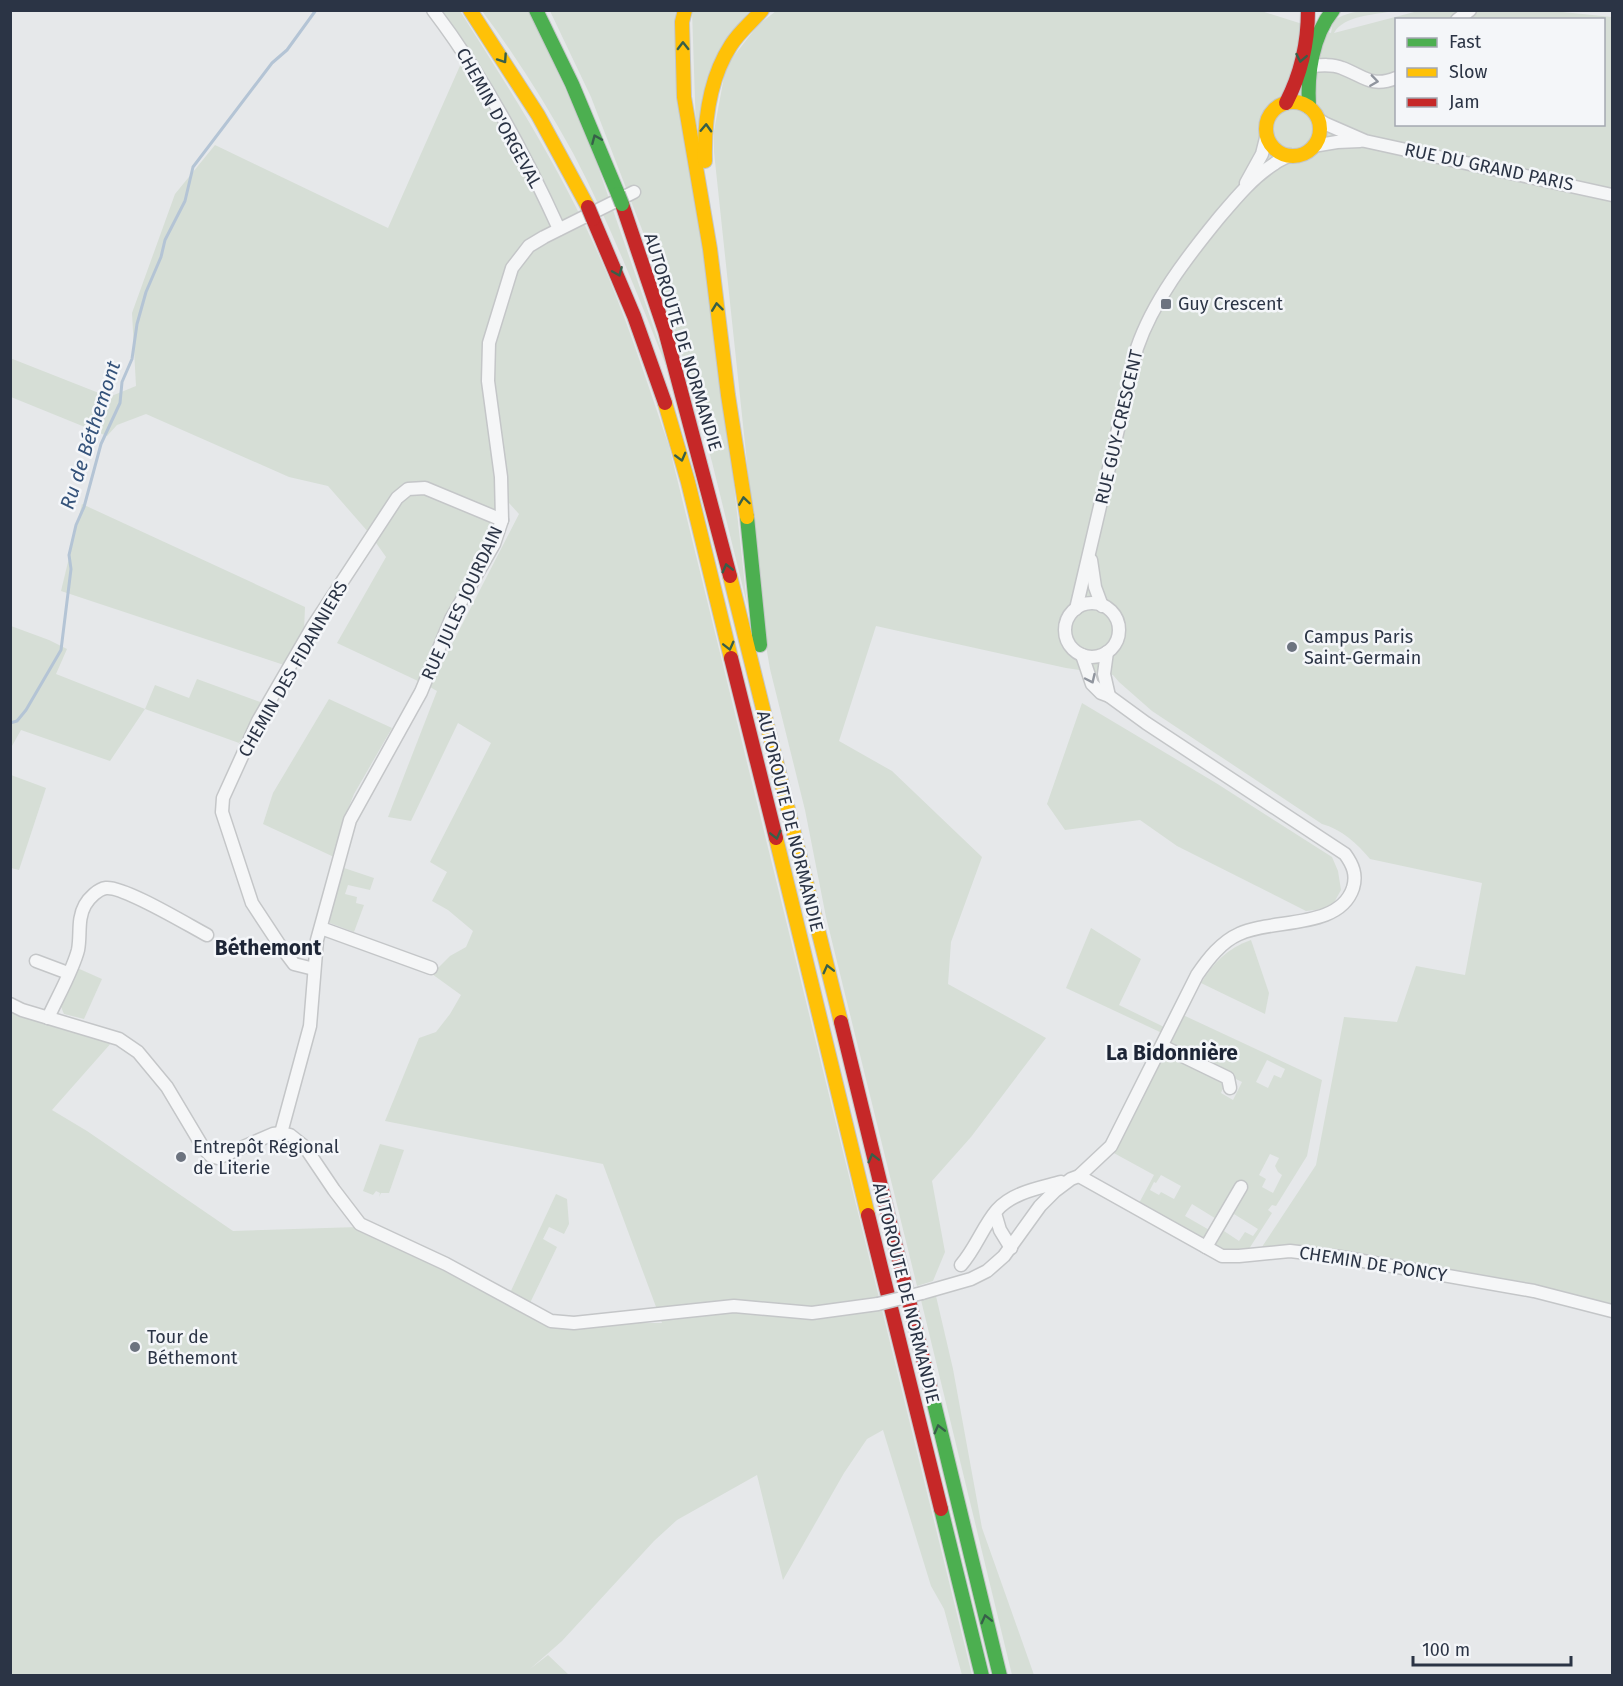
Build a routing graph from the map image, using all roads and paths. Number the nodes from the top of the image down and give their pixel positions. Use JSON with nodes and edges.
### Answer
{"nodes":[{"id":1,"x":433,"y":10,"type":"edge"},
{"id":2,"x":470,"y":10,"type":"edge"},
{"id":3,"x":536,"y":10,"type":"edge"},
{"id":4,"x":685,"y":10,"type":"edge"},
{"id":5,"x":762,"y":10,"type":"edge"},
{"id":6,"x":1308,"y":10,"type":"edge"},
{"id":7,"x":1333,"y":10,"type":"edge"},
{"id":8,"x":1312,"y":66,"type":"junction"},
{"id":9,"x":1395,"y":78,"type":"edge"},
{"id":10,"x":1286,"y":103,"type":"junction"},
{"id":11,"x":1309,"y":107,"type":"junction"},
{"id":12,"x":1318,"y":119,"type":"junction"},
{"id":13,"x":1267,"y":134,"type":"junction"},
{"id":14,"x":1365,"y":141,"type":"junction"},
{"id":15,"x":1313,"y":146,"type":"junction"},
{"id":16,"x":1290,"y":155,"type":"junction"},
{"id":17,"x":1243,"y":189,"type":"junction"},
{"id":18,"x":634,"y":192,"type":"dead end"},
{"id":19,"x":1612,"y":195,"type":"edge"},
{"id":20,"x":559,"y":229,"type":"junction"},
{"id":21,"x":710,"y":249,"type":"junction"},
{"id":22,"x":502,"y":520,"type":"junction"},
{"id":23,"x":1090,"y":553,"type":"junction"},
{"id":24,"x":1102,"y":606,"type":"junction"},
{"id":25,"x":1076,"y":609,"type":"junction"},
{"id":26,"x":1107,"y":652,"type":"junction"},
{"id":27,"x":1082,"y":655,"type":"junction"},
{"id":28,"x":1109,"y":696,"type":"junction"},
{"id":29,"x":774,"y":746,"type":"junction"},
{"id":30,"x":321,"y":928,"type":"junction"},
{"id":31,"x":207,"y":935,"type":"dead end"},
{"id":32,"x":36,"y":961,"type":"dead end"},
{"id":33,"x":431,"y":968,"type":"dead end"},
{"id":34,"x":314,"y":969,"type":"junction"},
{"id":35,"x":68,"y":973,"type":"junction"},
{"id":36,"x":10,"y":1004,"type":"edge"},
{"id":37,"x":48,"y":1018,"type":"junction"},
{"id":38,"x":1162,"y":1046,"type":"junction"},
{"id":39,"x":1230,"y":1088,"type":"dead end"},
{"id":40,"x":281,"y":1133,"type":"junction"},
{"id":41,"x":1075,"y":1178,"type":"junction"},
{"id":42,"x":1241,"y":1187,"type":"dead end"},
{"id":43,"x":995,"y":1213,"type":"junction"},
{"id":44,"x":1206,"y":1246,"type":"junction"},
{"id":45,"x":1011,"y":1248,"type":"junction"},
{"id":46,"x":961,"y":1265,"type":"dead end"},
{"id":47,"x":1612,"y":1311,"type":"edge"},
{"id":48,"x":982,"y":1676,"type":"edge"},
{"id":49,"x":1000,"y":1676,"type":"edge"}],
"edges":[{"from":1,"to":20,"type":"street","name":"CHEMIN D'ORGEVAL"},
{"from":2,"to":48,"type":"main road","name":"AUTOROUTE DE NORMANDIE","one_way":true},
{"from":29,"to":3,"type":"main road","name":"AUTOROUTE DE NORMANDIE","one_way":true},
{"from":21,"to":4,"type":"main road","one_way":true},
{"from":21,"to":5,"type":"main road","one_way":true},
{"from":6,"to":10,"type":"main road","one_way":true},
{"from":7,"to":8,"type":"main road"},
{"from":8,"to":9,"type":"street","one_way":true},
{"from":8,"to":11,"type":"main road"},
{"from":10,"to":11,"type":"main road"},
{"from":10,"to":13,"type":"main road"},
{"from":11,"to":12,"type":"main road"},
{"from":12,"to":14,"type":"street","name":"RUE DU GRAND PARIS"},
{"from":12,"to":15,"type":"main road"},
{"from":13,"to":16,"type":"main road"},
{"from":13,"to":17,"type":"street","name":"RUE GUY-CRESCENT"},
{"from":14,"to":15,"type":"street","name":"RUE DU GRAND PARIS"},
{"from":14,"to":19,"type":"street","name":"RUE DU GRAND PARIS"},
{"from":15,"to":16,"type":"main road"},
{"from":16,"to":17,"type":"street","name":"RUE GUY-CRESCENT"},
{"from":17,"to":23,"type":"street","name":"RUE GUY-CRESCENT"},
{"from":18,"to":20,"type":"street","name":"RUE JULES JOURDAIN"},
{"from":20,"to":22,"type":"street","name":"RUE JULES JOURDAIN"},
{"from":29,"to":21,"type":"main road","one_way":true},
{"from":22,"to":30,"type":"street","name":"RUE JULES JOURDAIN"},
{"from":22,"to":34,"type":"street","name":"CHEMIN DES FIDANNIERS"},
{"from":23,"to":24,"type":"street","name":"RUE GUY-CRESCENT"},
{"from":23,"to":25,"type":"street","name":"RUE GUY-CRESCENT"},
{"from":24,"to":25,"type":"street"},
{"from":24,"to":26,"type":"street","name":"RUE GUY-CRESCENT"},
{"from":25,"to":27,"type":"street","name":"RUE GUY-CRESCENT"},
{"from":26,"to":27,"type":"street"},
{"from":26,"to":28,"type":"street","name":"RUE GUY-CRESCENT"},
{"from":27,"to":28,"type":"street","name":"RUE GUY-CRESCENT","one_way":true},
{"from":28,"to":38,"type":"street","name":"RUE GUY-CRESCENT"},
{"from":49,"to":29,"type":"main road","name":"AUTOROUTE DE NORMANDIE","one_way":true},
{"from":30,"to":33,"type":"street"},
{"from":30,"to":34,"type":"street","name":"RUE JULES JOURDAIN"},
{"from":31,"to":35,"type":"street"},
{"from":32,"to":35,"type":"street"},
{"from":34,"to":40,"type":"street","name":"RUE JULES JOURDAIN"},
{"from":35,"to":37,"type":"street"},
{"from":36,"to":37,"type":"street"},
{"from":37,"to":40,"type":"street"},
{"from":38,"to":39,"type":"street"},
{"from":38,"to":41,"type":"street"},
{"from":40,"to":45,"type":"street","bridge":true},
{"from":41,"to":43,"type":"street"},
{"from":41,"to":44,"type":"street","name":"CHEMIN DE PONCY"},
{"from":41,"to":45,"type":"street"},
{"from":42,"to":44,"type":"street"},
{"from":43,"to":45,"type":"street"},
{"from":43,"to":46,"type":"street"},
{"from":44,"to":47,"type":"street","name":"CHEMIN DE PONCY"}]}
